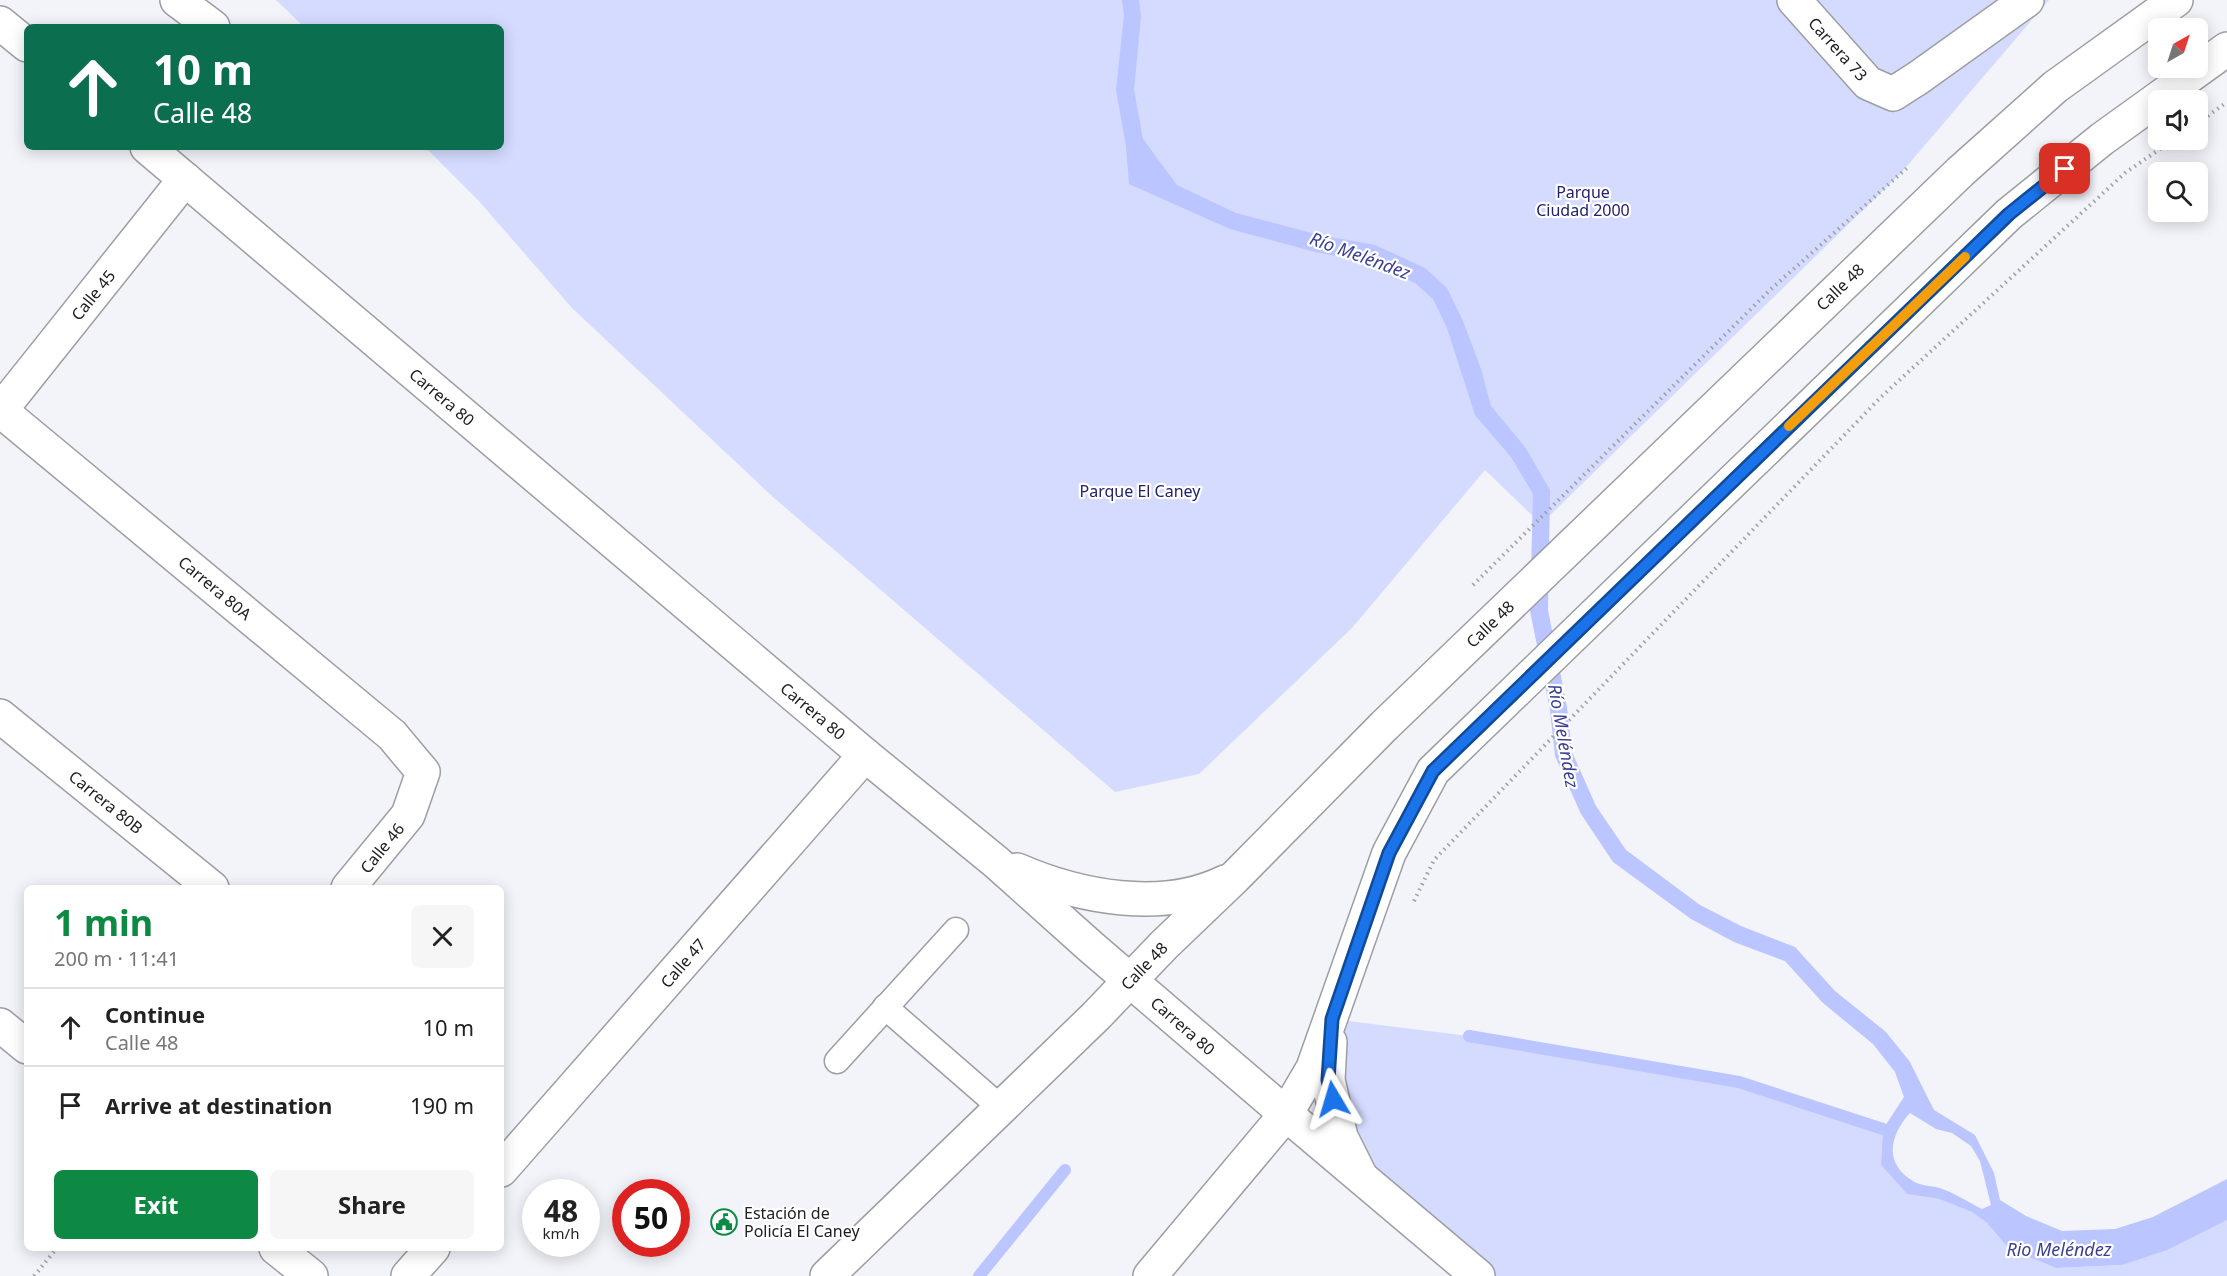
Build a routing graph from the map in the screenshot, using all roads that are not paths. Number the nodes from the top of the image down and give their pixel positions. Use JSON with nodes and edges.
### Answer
{"nodes":[{"id":1,"x":177,"y":0,"type":"edge"},
{"id":2,"x":1794,"y":0,"type":"edge"},
{"id":3,"x":2027,"y":0,"type":"edge"},
{"id":4,"x":2176,"y":0,"type":"edge"},
{"id":5,"x":0,"y":22,"type":"edge"},
{"id":6,"x":209,"y":24,"type":"edge"},
{"id":7,"x":24,"y":42,"type":"edge"},
{"id":8,"x":2227,"y":49,"type":"edge"},
{"id":9,"x":151,"y":150,"type":"edge"},
{"id":10,"x":185,"y":179,"type":"junction"},
{"id":11,"x":0,"y":411,"type":"edge"},
{"id":12,"x":0,"y":716,"type":"edge"},
{"id":13,"x":865,"y":755,"type":"junction"},
{"id":14,"x":423,"y":772,"type":"joint"},
{"id":15,"x":996,"y":862,"type":"junction"},
{"id":16,"x":1235,"y":877,"type":"junction"},
{"id":17,"x":208,"y":885,"type":"edge"},
{"id":18,"x":350,"y":885,"type":"edge"},
{"id":19,"x":956,"y":930,"type":"dead end"},
{"id":20,"x":1130,"y":980,"type":"junction"},
{"id":21,"x":885,"y":1007,"type":"junction"},
{"id":22,"x":1332,"y":1019,"type":"junction"},
{"id":23,"x":0,"y":1025,"type":"edge"},
{"id":24,"x":24,"y":1045,"type":"edge"},
{"id":25,"x":837,"y":1061,"type":"dead end"},
{"id":26,"x":1000,"y":1107,"type":"junction"},
{"id":27,"x":1286,"y":1114,"type":"junction"},
{"id":28,"x":504,"y":1167,"type":"edge"},
{"id":29,"x":1361,"y":1177,"type":"junction"},
{"id":30,"x":280,"y":1251,"type":"edge"},
{"id":31,"x":430,"y":1251,"type":"edge"},
{"id":32,"x":311,"y":1276,"type":"edge"},
{"id":33,"x":408,"y":1276,"type":"edge"},
{"id":34,"x":827,"y":1276,"type":"edge"},
{"id":35,"x":1150,"y":1276,"type":"edge"},
{"id":36,"x":1478,"y":1276,"type":"edge"}],
"edges":[{"from":1,"to":6,"type":"street"},
{"from":2,"to":3,"type":"street","name":"Carrera 73"},
{"from":4,"to":16,"type":"street","name":"Calle 48"},
{"from":5,"to":7,"type":"street"},
{"from":8,"to":22,"type":"street"},
{"from":9,"to":10,"type":"street","name":"Carrera 80"},
{"from":10,"to":11,"type":"street","name":"Calle 45"},
{"from":10,"to":13,"type":"street","name":"Carrera 80"},
{"from":11,"to":14,"type":"street","name":"Carrera 80A"},
{"from":12,"to":17,"type":"street","name":"Carrera 80B"},
{"from":13,"to":15,"type":"street","name":"Carrera 80"},
{"from":13,"to":28,"type":"street","name":"Calle 47"},
{"from":14,"to":18,"type":"street","name":"Calle 46"},
{"from":15,"to":16,"type":"street"},
{"from":15,"to":20,"type":"street","name":"Carrera 80"},
{"from":16,"to":20,"type":"street","name":"Calle 48"},
{"from":19,"to":21,"type":"lane"},
{"from":20,"to":26,"type":"street","name":"Calle 48"},
{"from":20,"to":27,"type":"street","name":"Carrera 80"},
{"from":21,"to":25,"type":"lane"},
{"from":21,"to":26,"type":"lane"},
{"from":22,"to":27,"type":"street"},
{"from":22,"to":29,"type":"street"},
{"from":23,"to":24,"type":"street"},
{"from":26,"to":34,"type":"street","name":"Calle 48"},
{"from":27,"to":29,"type":"street","name":"Carrera 80"},
{"from":27,"to":35,"type":"street"},
{"from":29,"to":36,"type":"street","name":"Carrera 80"},
{"from":30,"to":32,"type":"street"},
{"from":31,"to":33,"type":"street"}]}
